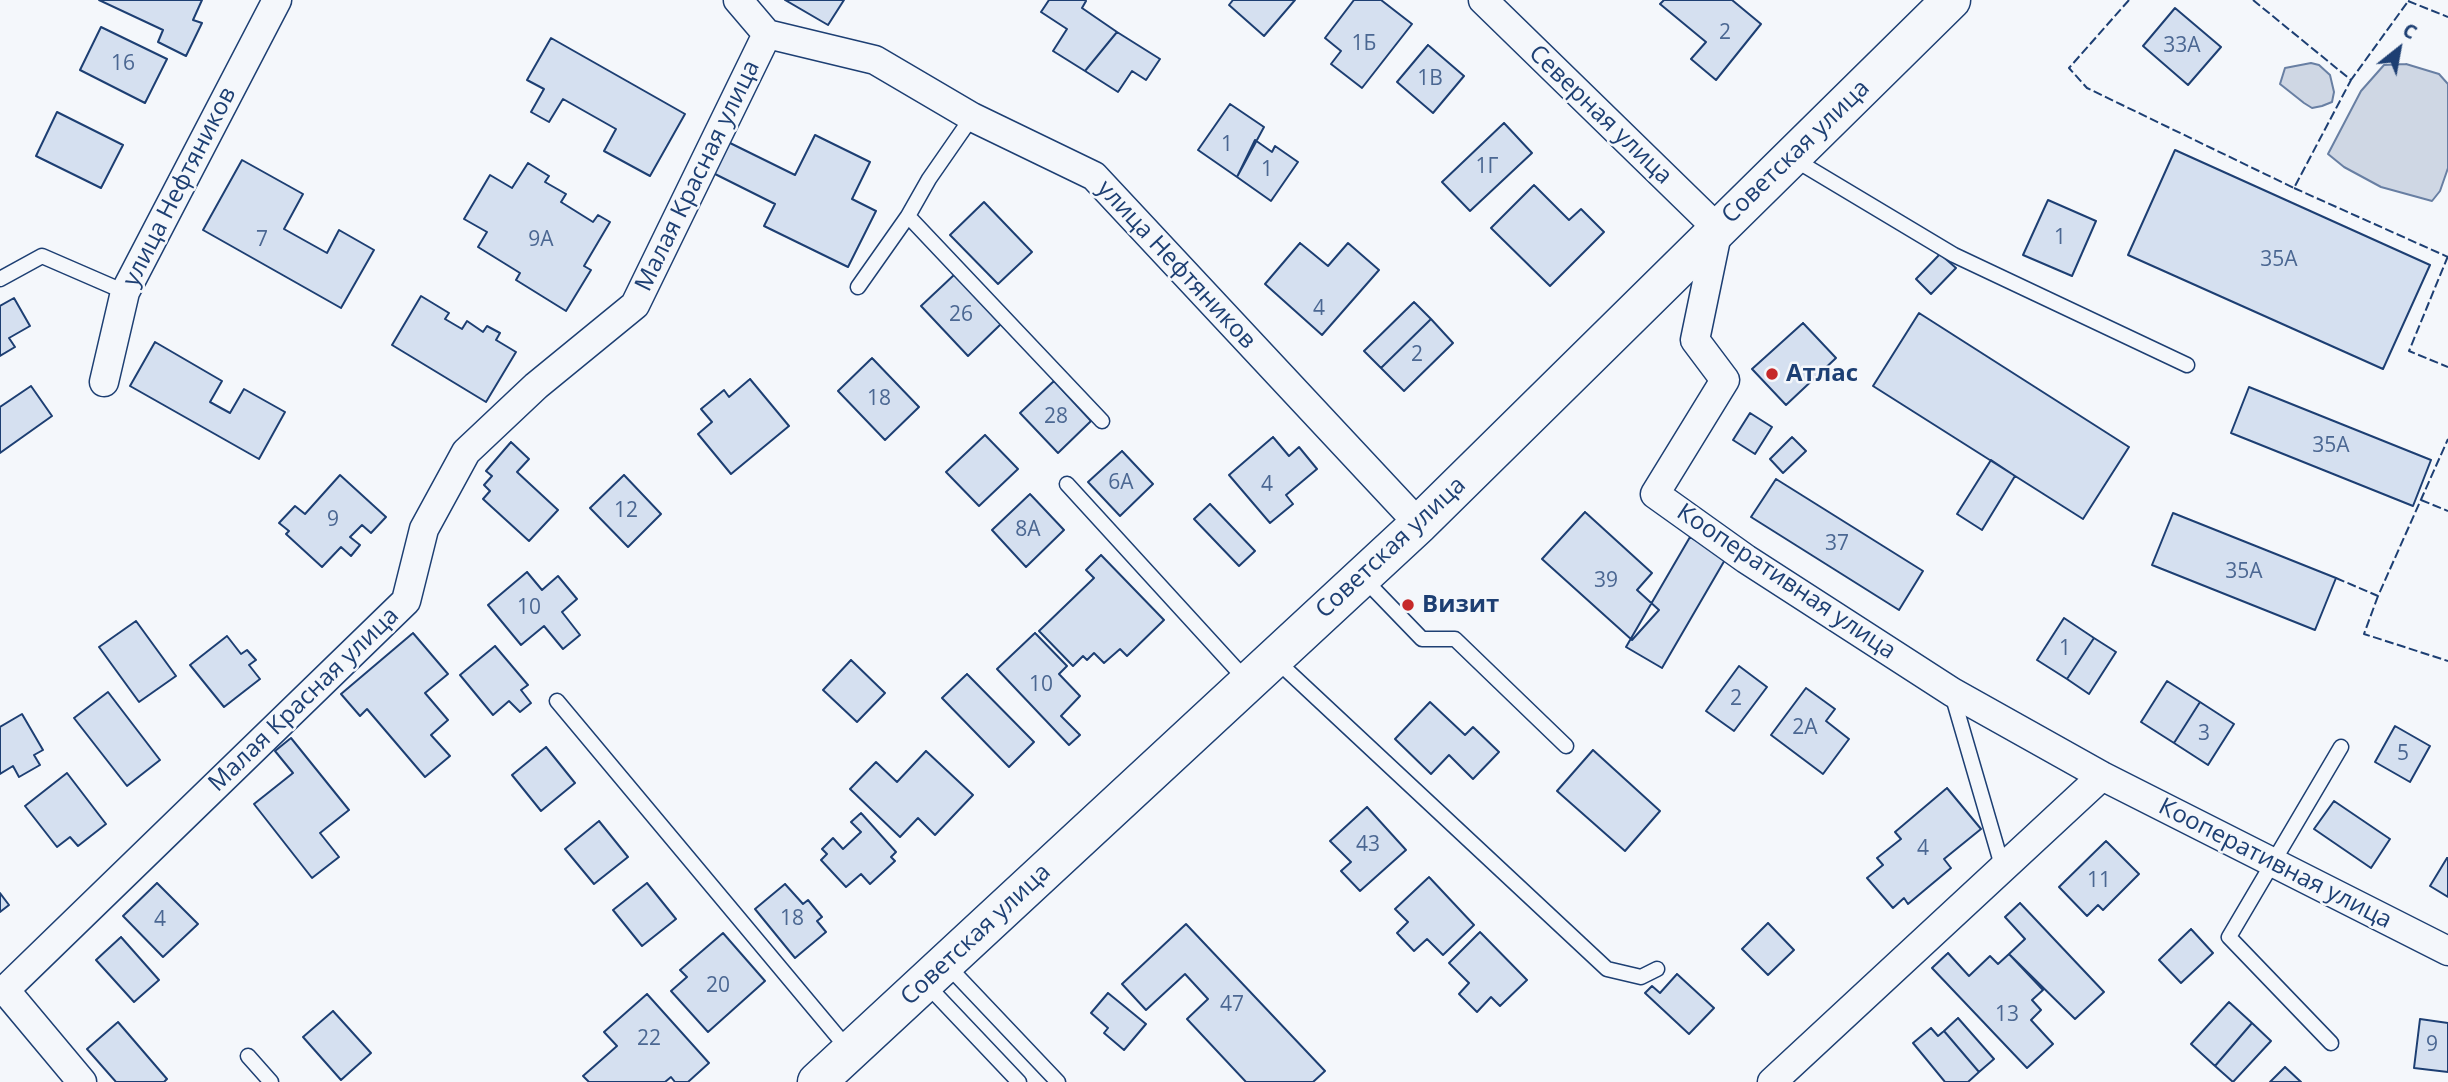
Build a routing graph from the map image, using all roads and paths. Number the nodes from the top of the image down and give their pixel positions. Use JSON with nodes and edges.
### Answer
{"nodes":[{"id":1,"x":276,"y":0,"type":"edge"},
{"id":2,"x":738,"y":0,"type":"edge"},
{"id":3,"x":1483,"y":0,"type":"edge"},
{"id":4,"x":1951,"y":0,"type":"edge"},
{"id":5,"x":767,"y":34,"type":"junction"},
{"id":6,"x":972,"y":117,"type":"junction"},
{"id":7,"x":1791,"y":157,"type":"junction"},
{"id":8,"x":908,"y":216,"type":"junction"},
{"id":9,"x":1717,"y":229,"type":"junction"},
{"id":10,"x":0,"y":279,"type":"edge"},
{"id":11,"x":858,"y":287,"type":"dead end"},
{"id":12,"x":125,"y":292,"type":"junction"},
{"id":13,"x":2188,"y":365,"type":"dead end"},
{"id":14,"x":104,"y":382,"type":"dead end"},
{"id":15,"x":1102,"y":421,"type":"dead end"},
{"id":16,"x":1067,"y":484,"type":"dead end"},
{"id":17,"x":1419,"y":524,"type":"junction"},
{"id":18,"x":1362,"y":577,"type":"junction"},
{"id":19,"x":1261,"y":671,"type":"junction"},
{"id":20,"x":1952,"y":692,"type":"junction"},
{"id":21,"x":557,"y":701,"type":"dead end"},
{"id":22,"x":1566,"y":746,"type":"dead end"},
{"id":23,"x":2341,"y":747,"type":"dead end"},
{"id":24,"x":2102,"y":776,"type":"junction"},
{"id":25,"x":2270,"y":863,"type":"junction"},
{"id":26,"x":2004,"y":870,"type":"junction"},
{"id":27,"x":2448,"y":951,"type":"edge"},
{"id":28,"x":1657,"y":969,"type":"dead end"},
{"id":29,"x":935,"y":973,"type":"junction"},
{"id":30,"x":3,"y":988,"type":"edge"},
{"id":31,"x":2331,"y":1043,"type":"dead end"},
{"id":32,"x":850,"y":1052,"type":"junction"},
{"id":33,"x":248,"y":1055,"type":"dead end"},
{"id":34,"x":82,"y":1082,"type":"edge"},
{"id":35,"x":271,"y":1082,"type":"edge"},
{"id":36,"x":817,"y":1082,"type":"edge"},
{"id":37,"x":1019,"y":1082,"type":"edge"},
{"id":38,"x":1058,"y":1082,"type":"edge"},
{"id":39,"x":1772,"y":1082,"type":"edge"}],
"edges":[{"from":1,"to":12,"type":"street","name":"улица Нефтяников"},
{"from":2,"to":5,"type":"street"},
{"from":3,"to":9,"type":"street","name":"Северная улица"},
{"from":4,"to":7,"type":"street","name":"Советская улица"},
{"from":5,"to":6,"type":"street","name":"улица Нефтяников"},
{"from":5,"to":30,"type":"street","name":"Малая Красная улица"},
{"from":6,"to":8,"type":"lane"},
{"from":6,"to":17,"type":"street","name":"улица Нефтяников"},
{"from":7,"to":9,"type":"street","name":"Советская улица"},
{"from":7,"to":13,"type":"lane"},
{"from":8,"to":11,"type":"lane"},
{"from":8,"to":15,"type":"lane"},
{"from":9,"to":17,"type":"street","name":"Советская улица"},
{"from":9,"to":20,"type":"street","name":"Кооперативная улица"},
{"from":10,"to":12,"type":"lane"},
{"from":12,"to":14,"type":"street","name":"улица Нефтяников"},
{"from":16,"to":19,"type":"lane"},
{"from":17,"to":18,"type":"street","name":"Советская улица"},
{"from":18,"to":19,"type":"street","name":"Советская улица"},
{"from":18,"to":22,"type":"lane"},
{"from":19,"to":28,"type":"lane"},
{"from":19,"to":29,"type":"street","name":"Советская улица"},
{"from":20,"to":24,"type":"street","name":"Кооперативная улица"},
{"from":20,"to":26,"type":"lane"},
{"from":21,"to":32,"type":"lane"},
{"from":23,"to":25,"type":"lane"},
{"from":24,"to":25,"type":"street","name":"Кооперативная улица"},
{"from":24,"to":26,"type":"street"},
{"from":25,"to":27,"type":"street","name":"Кооперативная улица"},
{"from":25,"to":31,"type":"lane"},
{"from":26,"to":39,"type":"street"},
{"from":29,"to":32,"type":"street","name":"Советская улица"},
{"from":29,"to":37,"type":"lane"},
{"from":29,"to":38,"type":"lane"},
{"from":30,"to":34,"type":"street","name":"Малая Красная улица"},
{"from":32,"to":36,"type":"street","name":"Советская улица"},
{"from":33,"to":35,"type":"lane"}]}
